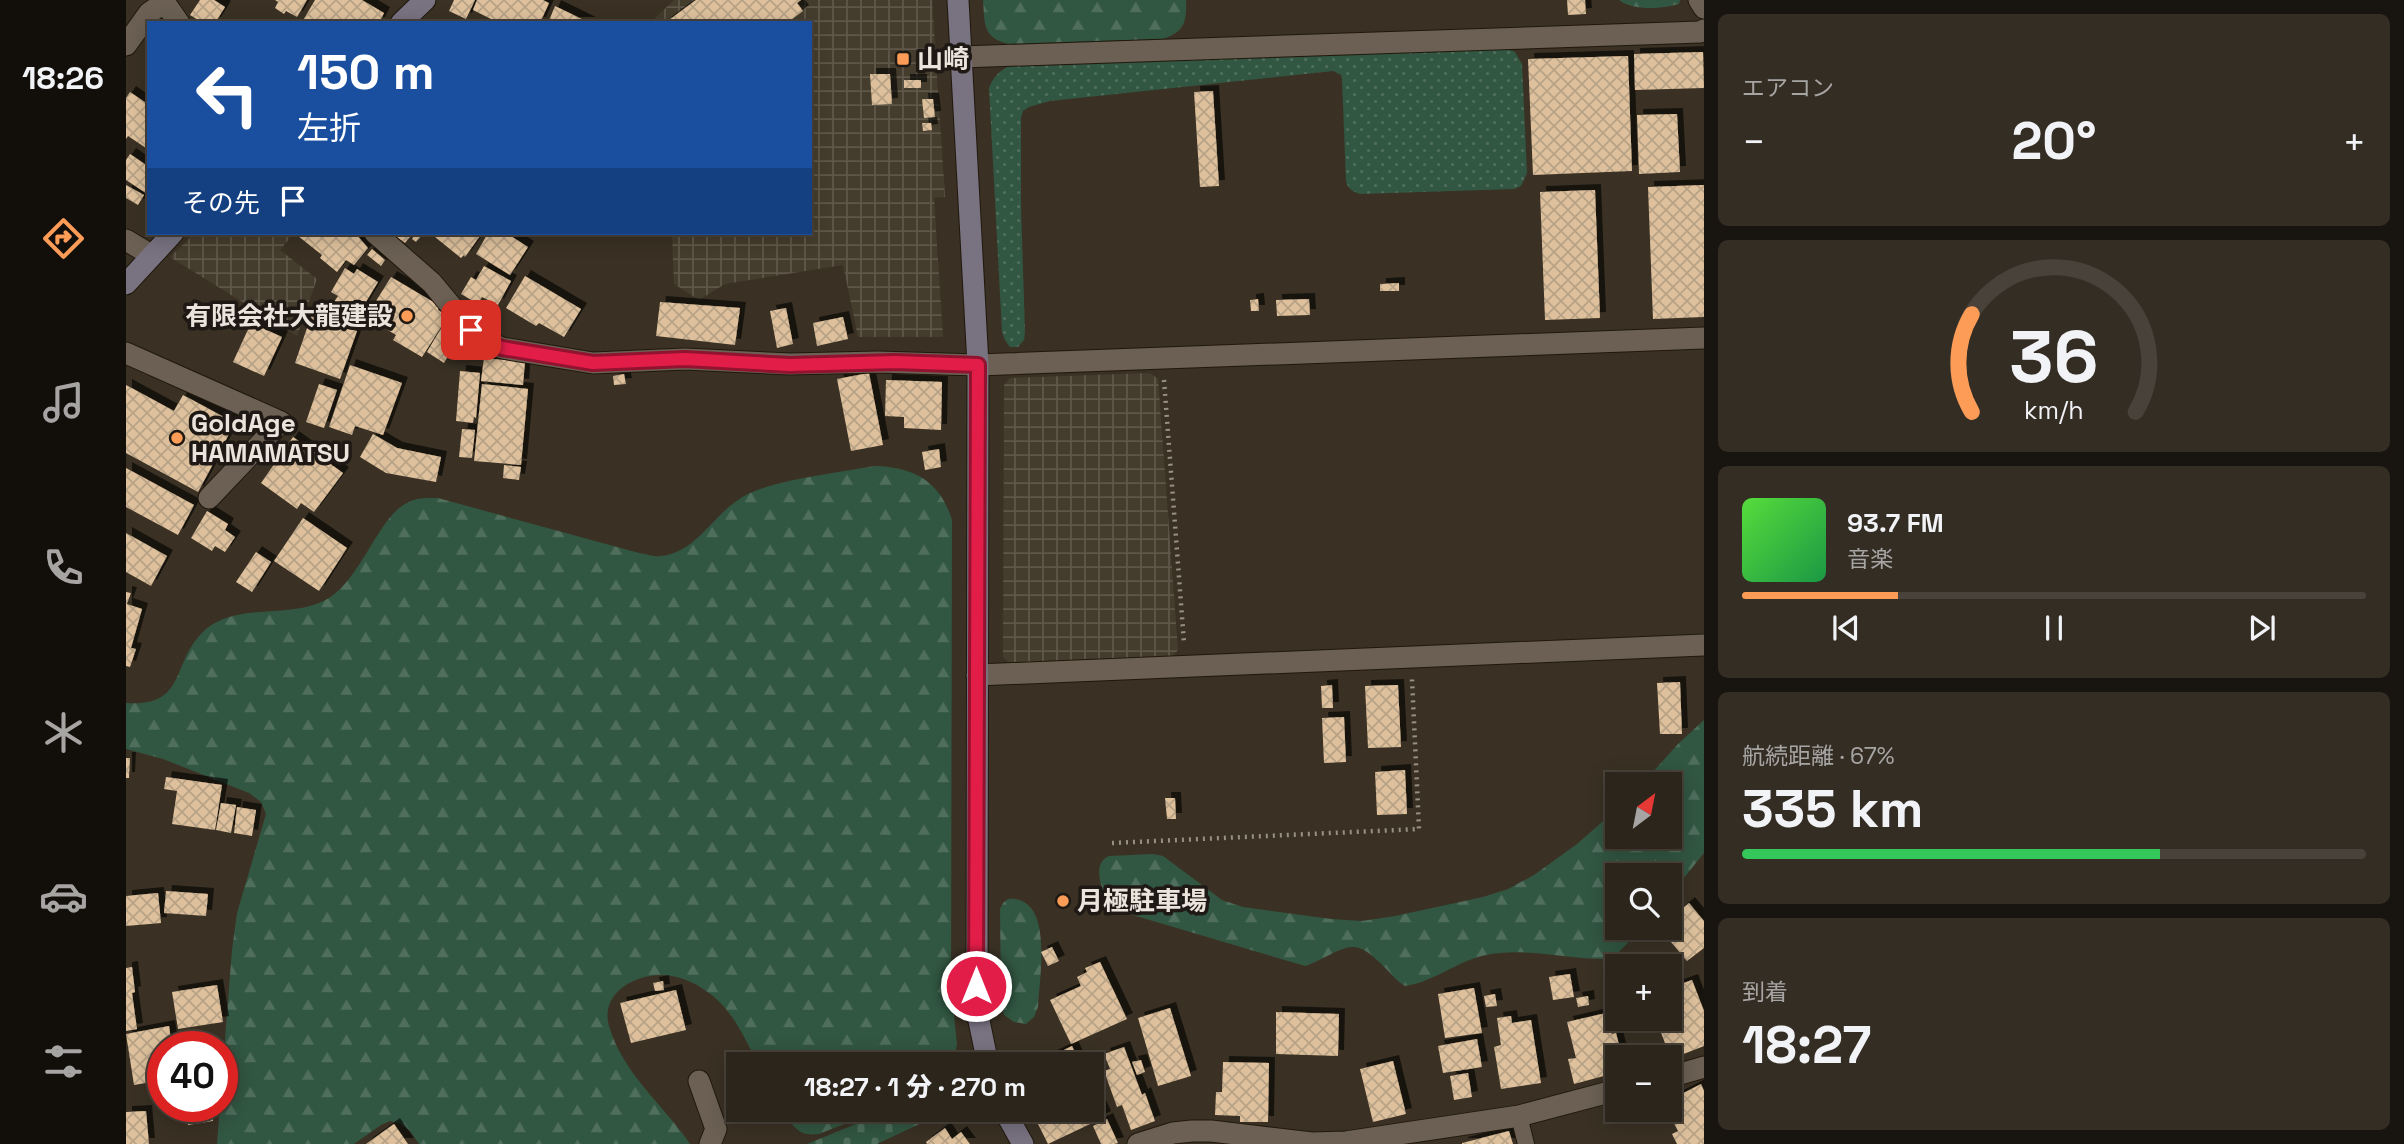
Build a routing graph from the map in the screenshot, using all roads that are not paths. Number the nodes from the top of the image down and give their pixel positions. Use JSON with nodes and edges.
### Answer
{"nodes":[{"id":1,"x":425,"y":0,"type":"edge"},
{"id":2,"x":958,"y":0,"type":"edge"},
{"id":3,"x":1699,"y":0,"type":"edge"},
{"id":4,"x":164,"y":1,"type":"edge"},
{"id":5,"x":1704,"y":8,"type":"edge"},
{"id":6,"x":178,"y":21,"type":"edge"},
{"id":7,"x":403,"y":21,"type":"edge"},
{"id":8,"x":1704,"y":30,"type":"edge"},
{"id":9,"x":126,"y":45,"type":"edge"},
{"id":10,"x":961,"y":57,"type":"junction"},
{"id":11,"x":171,"y":235,"type":"edge"},
{"id":12,"x":377,"y":235,"type":"edge"},
{"id":13,"x":126,"y":240,"type":"edge"},
{"id":14,"x":151,"y":256,"type":"junction"},
{"id":15,"x":126,"y":284,"type":"edge"},
{"id":16,"x":1704,"y":338,"type":"edge"},
{"id":17,"x":126,"y":353,"type":"edge"},
{"id":18,"x":978,"y":365,"type":"junction"},
{"id":19,"x":209,"y":498,"type":"dead end"},
{"id":20,"x":1704,"y":645,"type":"edge"},
{"id":21,"x":977,"y":675,"type":"junction"},
{"id":22,"x":986,"y":1052,"type":"edge"},
{"id":23,"x":1704,"y":1067,"type":"edge"},
{"id":24,"x":1682,"y":1073,"type":"edge"},
{"id":25,"x":699,"y":1081,"type":"dead end"},
{"id":26,"x":1605,"y":1093,"type":"edge"},
{"id":27,"x":1519,"y":1116,"type":"junction"},
{"id":28,"x":1011,"y":1122,"type":"edge"},
{"id":29,"x":710,"y":1144,"type":"edge"},
{"id":30,"x":1023,"y":1144,"type":"edge"},
{"id":31,"x":1138,"y":1144,"type":"edge"},
{"id":32,"x":1526,"y":1144,"type":"edge"}],
"edges":[{"from":1,"to":7,"type":"street"},
{"from":2,"to":10,"type":"street"},
{"from":3,"to":5,"type":"street"},
{"from":4,"to":6,"type":"street"},
{"from":4,"to":9,"type":"street"},
{"from":8,"to":10,"type":"street"},
{"from":10,"to":18,"type":"street"},
{"from":11,"to":14,"type":"street"},
{"from":12,"to":18,"type":"street"},
{"from":13,"to":14,"type":"street"},
{"from":14,"to":15,"type":"street"},
{"from":16,"to":18,"type":"street"},
{"from":17,"to":19,"type":"street"},
{"from":18,"to":21,"type":"street"},
{"from":20,"to":21,"type":"street"},
{"from":21,"to":22,"type":"street"},
{"from":23,"to":24,"type":"street"},
{"from":25,"to":29,"type":"street"},
{"from":26,"to":27,"type":"street"},
{"from":27,"to":31,"type":"street"},
{"from":27,"to":32,"type":"lane"},
{"from":28,"to":30,"type":"street"}]}
